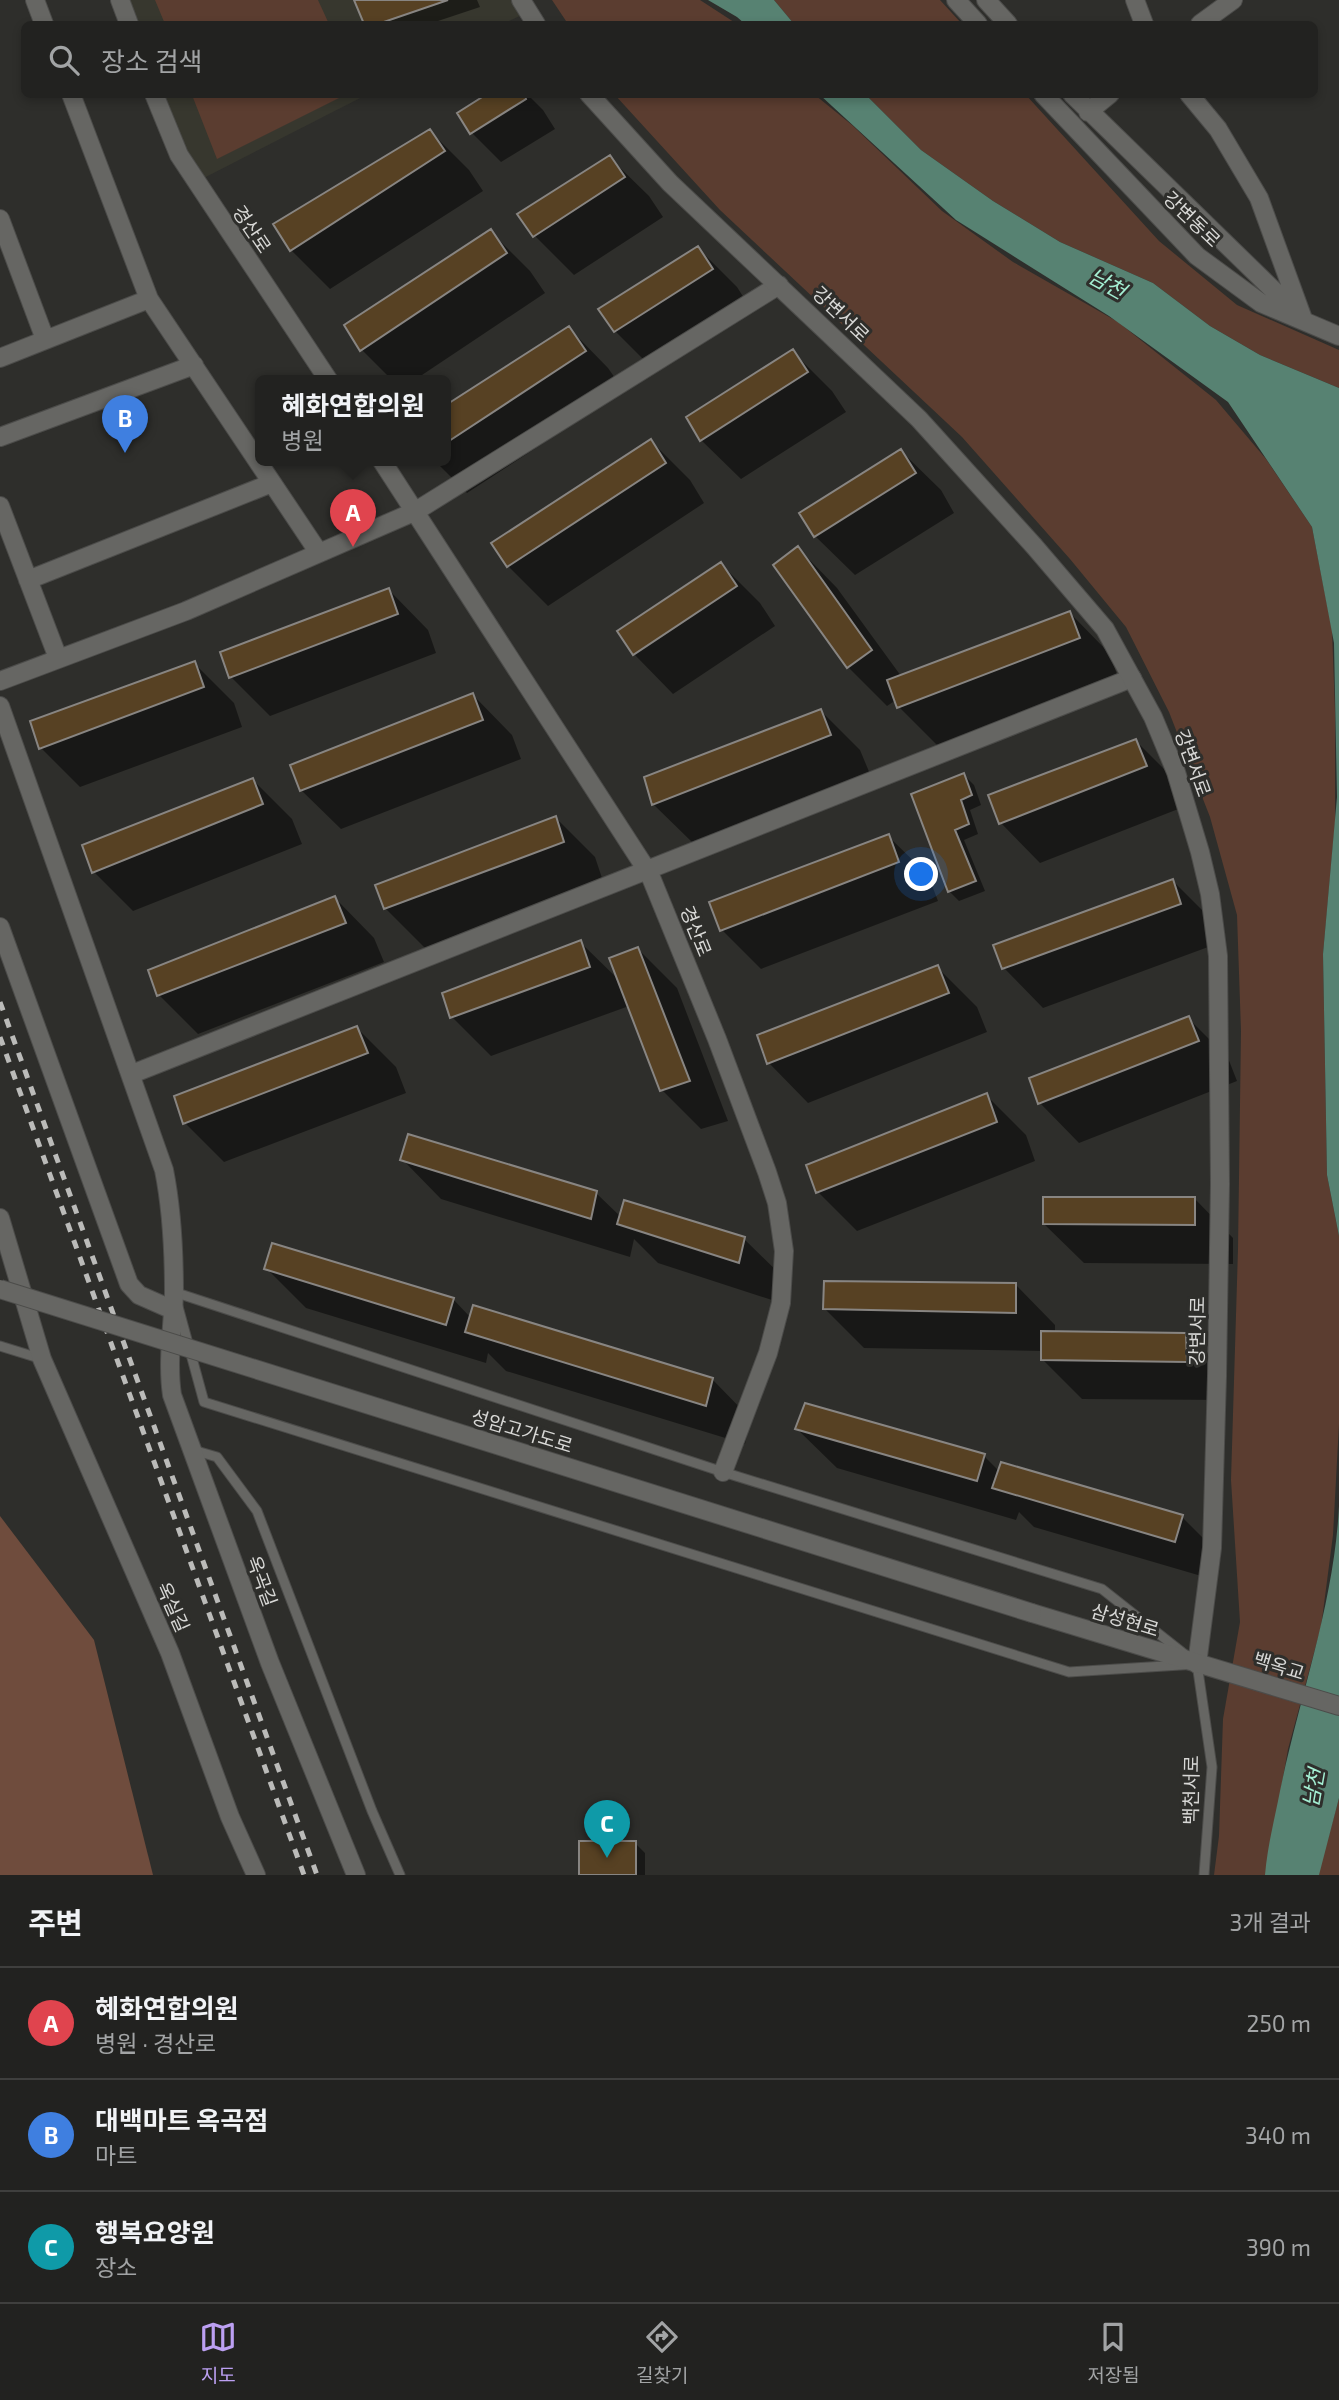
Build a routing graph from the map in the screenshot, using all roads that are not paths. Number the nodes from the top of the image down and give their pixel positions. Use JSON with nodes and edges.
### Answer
{"nodes":[{"id":1,"x":35,"y":0,"type":"edge"},
{"id":2,"x":120,"y":0,"type":"edge"},
{"id":3,"x":521,"y":0,"type":"edge"},
{"id":4,"x":956,"y":0,"type":"edge"},
{"id":5,"x":986,"y":0,"type":"edge"},
{"id":6,"x":1135,"y":0,"type":"edge"},
{"id":7,"x":1233,"y":0,"type":"edge"},
{"id":8,"x":43,"y":21,"type":"edge"},
{"id":9,"x":128,"y":21,"type":"edge"},
{"id":10,"x":534,"y":21,"type":"edge"},
{"id":11,"x":975,"y":21,"type":"edge"},
{"id":12,"x":1005,"y":21,"type":"edge"},
{"id":13,"x":1143,"y":21,"type":"edge"},
{"id":14,"x":1204,"y":21,"type":"edge"},
{"id":15,"x":73,"y":98,"type":"edge"},
{"id":16,"x":156,"y":98,"type":"edge"},
{"id":17,"x":594,"y":98,"type":"edge"},
{"id":18,"x":1047,"y":98,"type":"edge"},
{"id":19,"x":1076,"y":98,"type":"edge"},
{"id":20,"x":1105,"y":98,"type":"edge"},
{"id":21,"x":1192,"y":98,"type":"edge"},
{"id":22,"x":1088,"y":112,"type":"junction"},
{"id":23,"x":0,"y":219,"type":"edge"},
{"id":24,"x":779,"y":285,"type":"junction"},
{"id":25,"x":149,"y":299,"type":"junction"},
{"id":26,"x":1303,"y":319,"type":"junction"},
{"id":27,"x":1339,"y":336,"type":"edge"},
{"id":28,"x":46,"y":340,"type":"junction"},
{"id":29,"x":0,"y":358,"type":"edge"},
{"id":30,"x":194,"y":365,"type":"junction"},
{"id":31,"x":325,"y":375,"type":"edge"},
{"id":32,"x":0,"y":438,"type":"edge"},
{"id":33,"x":255,"y":457,"type":"edge"},
{"id":34,"x":261,"y":466,"type":"edge"},
{"id":35,"x":385,"y":466,"type":"edge"},
{"id":36,"x":272,"y":483,"type":"junction"},
{"id":37,"x":0,"y":506,"type":"edge"},
{"id":38,"x":416,"y":511,"type":"junction"},
{"id":39,"x":319,"y":553,"type":"junction"},
{"id":40,"x":28,"y":580,"type":"junction"},
{"id":41,"x":58,"y":658,"type":"junction"},
{"id":42,"x":1132,"y":678,"type":"junction"},
{"id":43,"x":0,"y":681,"type":"edge"},
{"id":44,"x":0,"y":706,"type":"edge"},
{"id":45,"x":646,"y":870,"type":"junction"},
{"id":46,"x":0,"y":927,"type":"edge"},
{"id":47,"x":132,"y":1074,"type":"junction"},
{"id":48,"x":0,"y":1218,"type":"edge"},
{"id":49,"x":4,"y":1241,"type":"edge"},
{"id":50,"x":0,"y":1289,"type":"edge"},
{"id":51,"x":173,"y":1301,"type":"junction"},
{"id":52,"x":0,"y":1346,"type":"edge"},
{"id":53,"x":42,"y":1359,"type":"junction"},
{"id":54,"x":192,"y":1450,"type":"junction"},
{"id":55,"x":723,"y":1472,"type":"junction"},
{"id":56,"x":1032,"y":1613,"type":"joint"},
{"id":57,"x":1202,"y":1665,"type":"junction"},
{"id":58,"x":1339,"y":1706,"type":"edge"},
{"id":59,"x":256,"y":1875,"type":"edge"},
{"id":60,"x":356,"y":1875,"type":"edge"},
{"id":61,"x":400,"y":1875,"type":"edge"},
{"id":62,"x":1204,"y":1875,"type":"edge"}],
"edges":[{"from":1,"to":8,"type":"street"},
{"from":2,"to":9,"type":"street"},
{"from":3,"to":10,"type":"street"},
{"from":4,"to":11,"type":"street"},
{"from":5,"to":12,"type":"street"},
{"from":6,"to":13,"type":"street"},
{"from":7,"to":14,"type":"street"},
{"from":15,"to":25,"type":"street"},
{"from":16,"to":31,"type":"street","name":"경산로"},
{"from":17,"to":24,"type":"street","name":"강변서로"},
{"from":18,"to":26,"type":"street","name":"강변동로"},
{"from":19,"to":22,"type":"street"},
{"from":20,"to":22,"type":"street"},
{"from":21,"to":26,"type":"street"},
{"from":22,"to":26,"type":"street"},
{"from":23,"to":28,"type":"street"},
{"from":24,"to":38,"type":"street"},
{"from":24,"to":42,"type":"street","name":"강변서로"},
{"from":25,"to":28,"type":"street"},
{"from":25,"to":30,"type":"street"},
{"from":26,"to":27,"type":"street","name":"강변동로"},
{"from":28,"to":29,"type":"street"},
{"from":30,"to":32,"type":"street"},
{"from":30,"to":33,"type":"street"},
{"from":34,"to":36,"type":"street"},
{"from":35,"to":38,"type":"street","name":"경산로"},
{"from":36,"to":39,"type":"street"},
{"from":36,"to":40,"type":"street"},
{"from":37,"to":40,"type":"street"},
{"from":38,"to":39,"type":"street"},
{"from":38,"to":45,"type":"street","name":"경산로"},
{"from":39,"to":41,"type":"street"},
{"from":40,"to":41,"type":"street"},
{"from":41,"to":43,"type":"street"},
{"from":42,"to":45,"type":"street"},
{"from":42,"to":57,"type":"street","name":"강변서로"},
{"from":44,"to":47,"type":"street","name":"옥곡길"},
{"from":45,"to":47,"type":"street"},
{"from":45,"to":55,"type":"street","name":"경산로"},
{"from":46,"to":51,"type":"street"},
{"from":47,"to":51,"type":"street","name":"옥곡길"},
{"from":48,"to":49,"type":"street"},
{"from":49,"to":53,"type":"street","name":"옥실길"},
{"from":50,"to":56,"type":"street","name":"성암고가도로","bridge":true},
{"from":51,"to":54,"type":"street","name":"옥곡길"},
{"from":51,"to":55,"type":"lane"},
{"from":51,"to":57,"type":"lane"},
{"from":52,"to":53,"type":"lane"},
{"from":53,"to":59,"type":"street","name":"옥실길"},
{"from":54,"to":60,"type":"street","name":"옥곡길"},
{"from":54,"to":61,"type":"lane"},
{"from":55,"to":57,"type":"lane"},
{"from":56,"to":57,"type":"street","name":"삼성현로"},
{"from":57,"to":58,"type":"street","name":"백옥교"},
{"from":57,"to":62,"type":"lane","name":"백천서로"}]}
